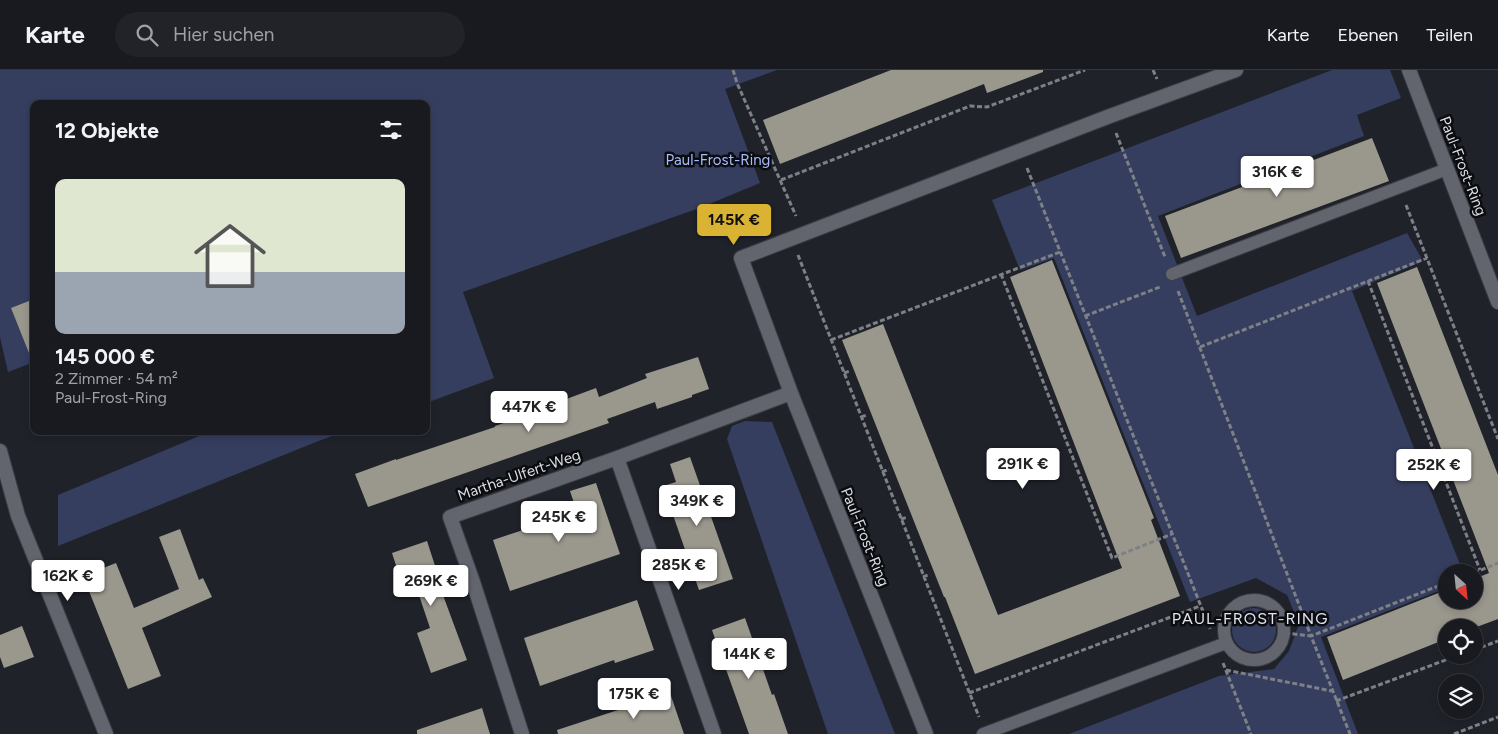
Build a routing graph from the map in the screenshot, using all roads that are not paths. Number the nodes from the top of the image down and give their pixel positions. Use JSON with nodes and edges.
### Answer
{"nodes":[{"id":1,"x":1236,"y":70,"type":"edge"},
{"id":2,"x":1409,"y":70,"type":"edge"},
{"id":3,"x":1447,"y":169,"type":"junction"},
{"id":4,"x":1173,"y":278,"type":"road end"},
{"id":5,"x":1498,"y":302,"type":"edge"},
{"id":6,"x":790,"y":393,"type":"junction"},
{"id":7,"x":0,"y":451,"type":"edge"},
{"id":8,"x":617,"y":458,"type":"junction"},
{"id":9,"x":1221,"y":645,"type":"junction"},
{"id":10,"x":106,"y":734,"type":"edge"},
{"id":11,"x":522,"y":734,"type":"edge"},
{"id":12,"x":714,"y":734,"type":"edge"},
{"id":13,"x":926,"y":734,"type":"edge"},
{"id":14,"x":984,"y":734,"type":"edge"}],
"edges":[{"from":1,"to":6,"type":"street","name":"Paul-Frost-Ring"},
{"from":2,"to":3,"type":"street","name":"Paul-Frost-Ring"},
{"from":3,"to":4,"type":"lane"},
{"from":3,"to":5,"type":"street","name":"Paul-Frost-Ring"},
{"from":6,"to":8,"type":"street","name":"Martha-Ulfert-Weg"},
{"from":6,"to":13,"type":"street","name":"Paul-Frost-Ring"},
{"from":7,"to":10,"type":"street"},
{"from":8,"to":11,"type":"street","name":"Martha-Ulfert-Weg"},
{"from":8,"to":12,"type":"street"},
{"from":9,"to":9,"type":"lane"},
{"from":9,"to":14,"type":"lane"}]}
